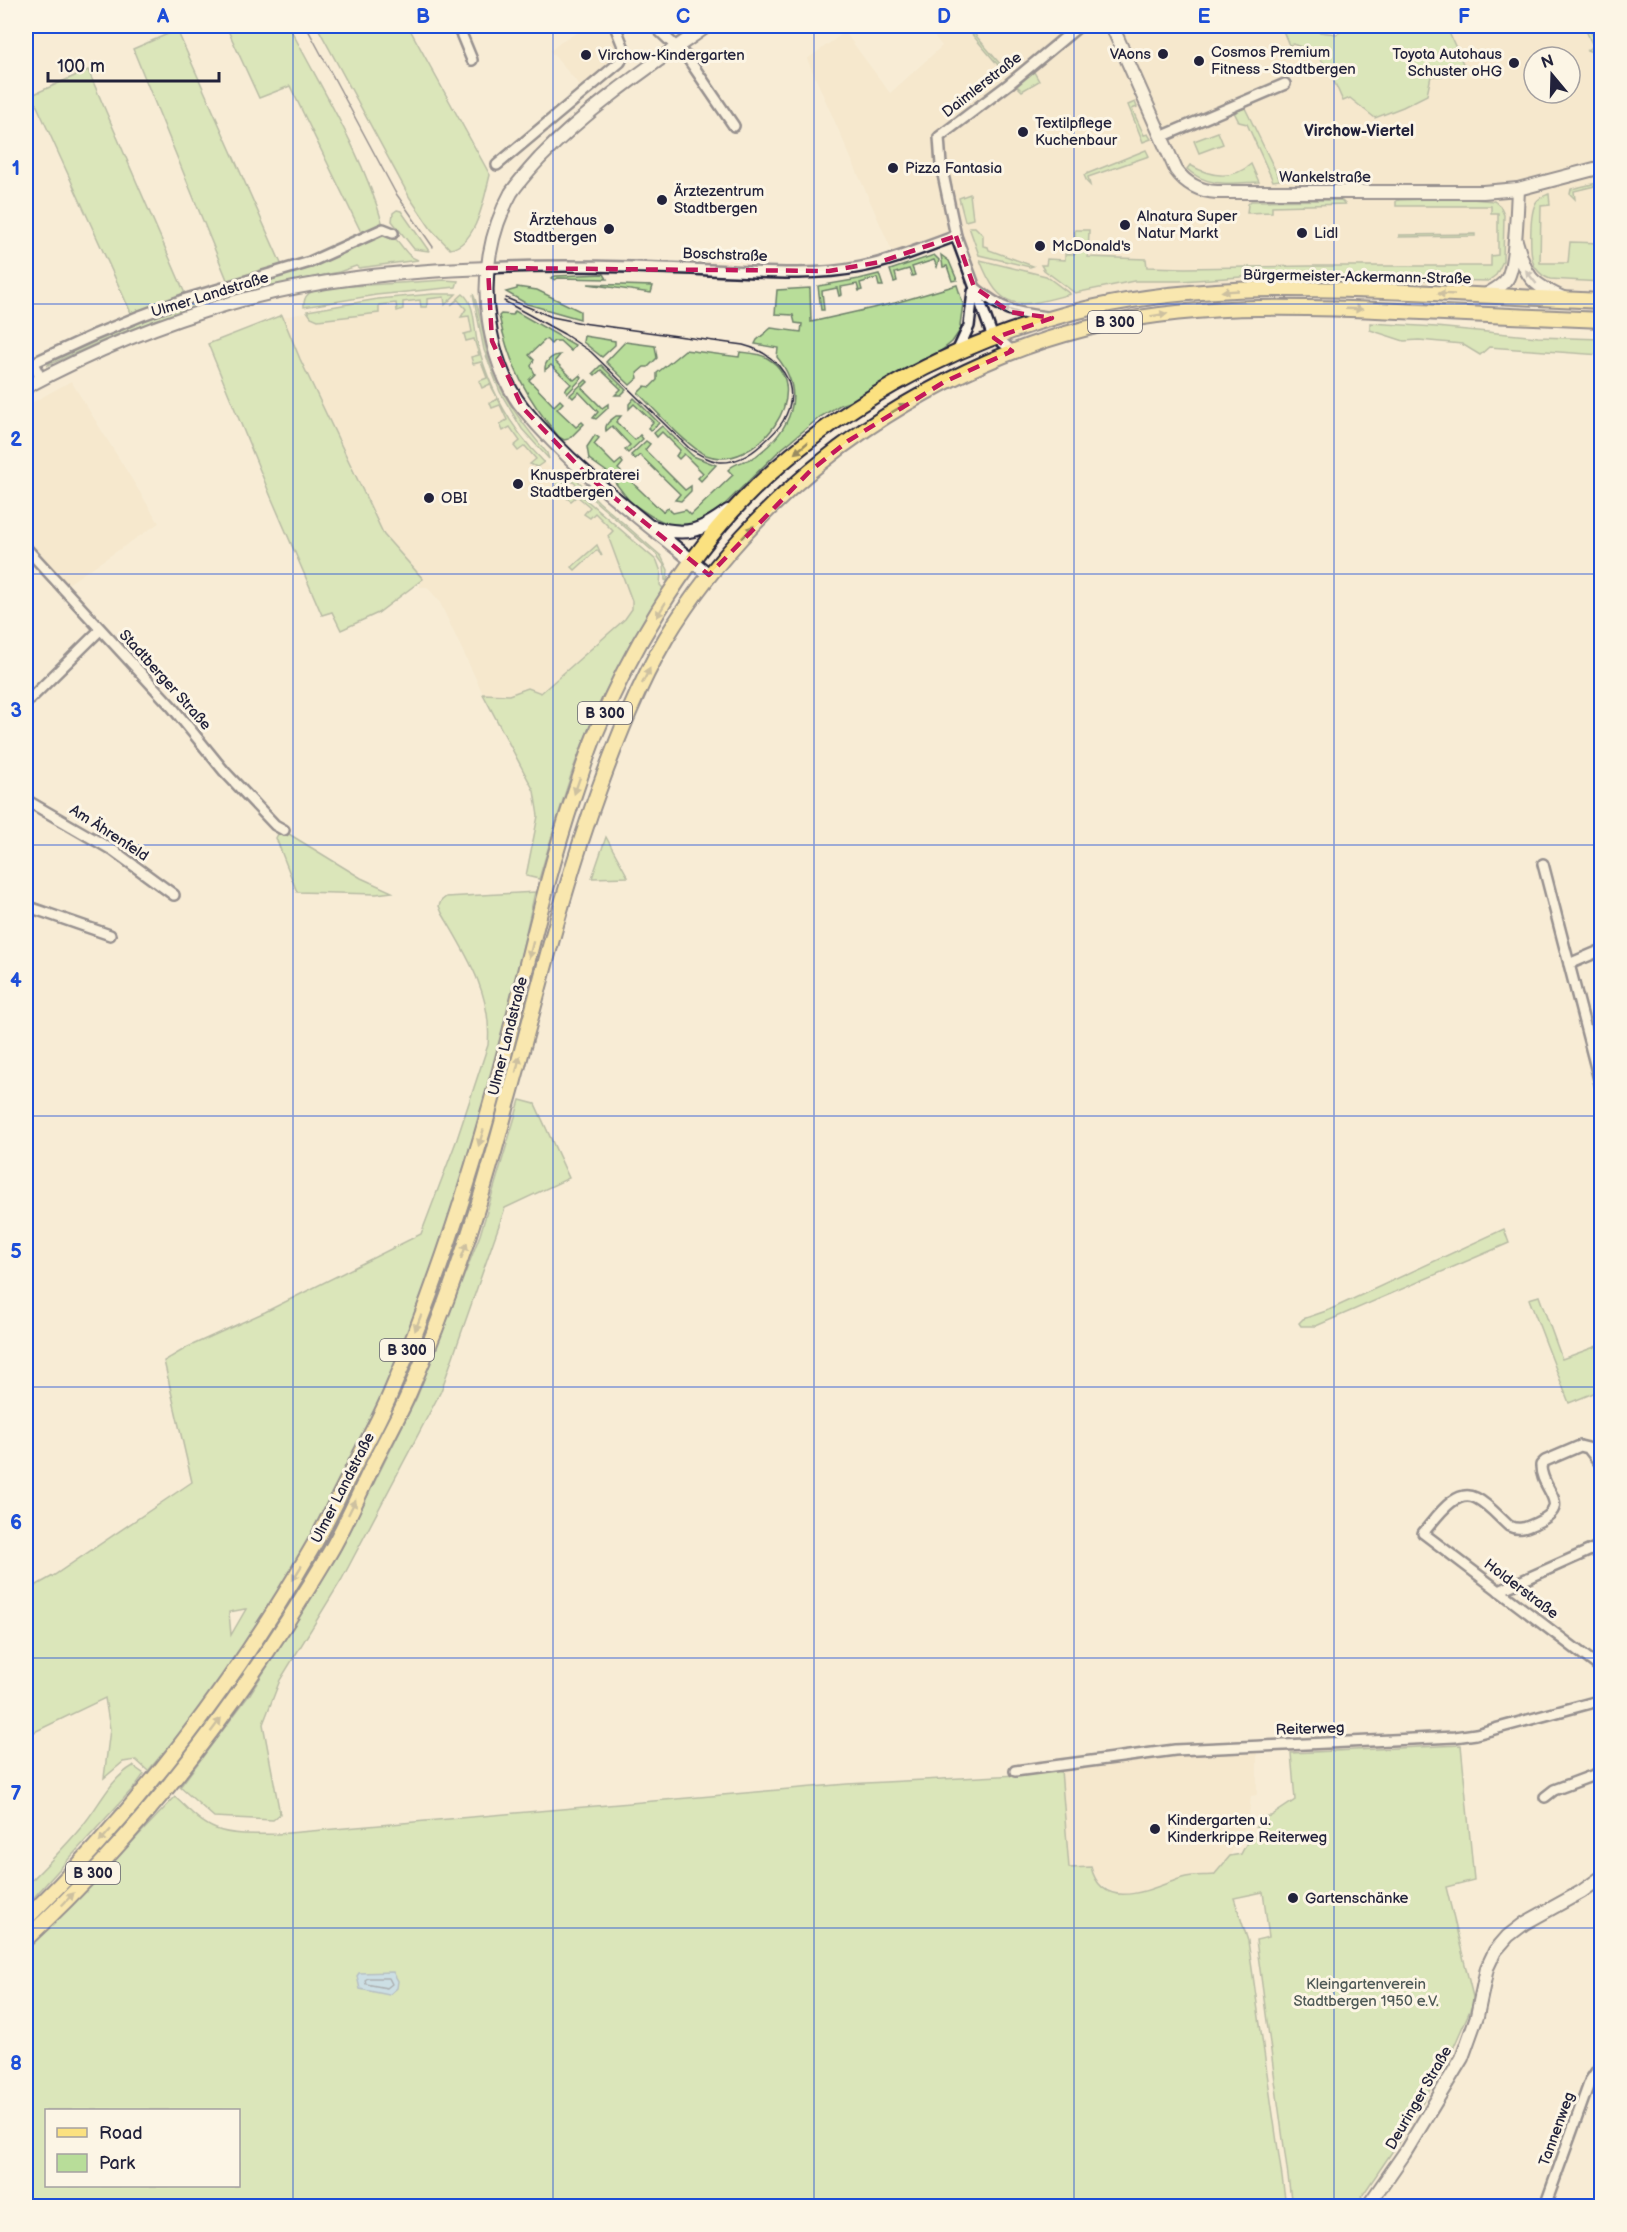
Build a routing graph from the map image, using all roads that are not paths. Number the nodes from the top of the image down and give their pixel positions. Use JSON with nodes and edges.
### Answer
{"nodes":[{"id":1,"x":458,"y":26,"type":"edge"},
{"id":2,"x":615,"y":26,"type":"edge"},
{"id":3,"x":654,"y":26,"type":"edge"},
{"id":4,"x":707,"y":26,"type":"edge"},
{"id":5,"x":1079,"y":26,"type":"edge"},
{"id":6,"x":1112,"y":26,"type":"edge"},
{"id":7,"x":677,"y":47,"type":"junction"},
{"id":8,"x":472,"y":60,"type":"dead end"},
{"id":9,"x":1285,"y":84,"type":"dead end"},
{"id":10,"x":734,"y":126,"type":"dead end"},
{"id":11,"x":1161,"y":137,"type":"junction"},
{"id":12,"x":497,"y":165,"type":"dead end"},
{"id":13,"x":1602,"y":167,"type":"edge"},
{"id":14,"x":1518,"y":189,"type":"junction"},
{"id":15,"x":393,"y":233,"type":"dead end"},
{"id":16,"x":956,"y":236,"type":"junction"},
{"id":17,"x":1515,"y":237,"type":"junction"},
{"id":18,"x":488,"y":268,"type":"junction"},
{"id":19,"x":974,"y":287,"type":"junction"},
{"id":20,"x":1484,"y":296,"type":"junction"},
{"id":21,"x":1567,"y":300,"type":"junction"},
{"id":22,"x":1602,"y":301,"type":"edge"},
{"id":23,"x":1052,"y":318,"type":"junction"},
{"id":24,"x":1602,"y":320,"type":"edge"},
{"id":25,"x":995,"y":338,"type":"junction"},
{"id":26,"x":1012,"y":351,"type":"junction"},
{"id":27,"x":957,"y":352,"type":"junction"},
{"id":28,"x":41,"y":379,"type":"junction"},
{"id":29,"x":26,"y":387,"type":"edge"},
{"id":30,"x":745,"y":498,"type":"junction"},
{"id":31,"x":649,"y":526,"type":"junction"},
{"id":32,"x":26,"y":548,"type":"edge"},
{"id":33,"x":693,"y":561,"type":"junction"},
{"id":34,"x":709,"y":575,"type":"junction"},
{"id":35,"x":100,"y":630,"type":"junction"},
{"id":36,"x":26,"y":703,"type":"edge"},
{"id":37,"x":26,"y":800,"type":"edge"},
{"id":38,"x":284,"y":830,"type":"dead end"},
{"id":39,"x":1543,"y":864,"type":"dead end"},
{"id":40,"x":174,"y":895,"type":"dead end"},
{"id":41,"x":26,"y":906,"type":"edge"},
{"id":42,"x":110,"y":935,"type":"dead end"},
{"id":43,"x":1602,"y":950,"type":"edge"},
{"id":44,"x":1569,"y":964,"type":"junction"},
{"id":45,"x":1602,"y":1091,"type":"edge"},
{"id":46,"x":1602,"y":1466,"type":"edge"},
{"id":47,"x":1602,"y":1545,"type":"edge"},
{"id":48,"x":1499,"y":1592,"type":"junction"},
{"id":49,"x":1602,"y":1669,"type":"edge"},
{"id":50,"x":1602,"y":1700,"type":"edge"},
{"id":51,"x":1015,"y":1771,"type":"dead end"},
{"id":52,"x":1602,"y":1772,"type":"edge"},
{"id":53,"x":1545,"y":1797,"type":"dead end"},
{"id":54,"x":1602,"y":1877,"type":"edge"},
{"id":55,"x":26,"y":1919,"type":"edge"},
{"id":56,"x":26,"y":1939,"type":"edge"},
{"id":57,"x":1602,"y":2063,"type":"edge"},
{"id":58,"x":1368,"y":2206,"type":"edge"},
{"id":59,"x":1545,"y":2206,"type":"edge"}],
"edges":[{"from":1,"to":8,"type":"street"},
{"from":2,"to":12,"type":"street"},
{"from":3,"to":7,"type":"street"},
{"from":4,"to":7,"type":"street"},
{"from":5,"to":16,"type":"street","name":"Daimlerstraße"},
{"from":6,"to":11,"type":"street","name":"Wankelstraße"},
{"from":7,"to":10,"type":"street"},
{"from":7,"to":18,"type":"street"},
{"from":9,"to":11,"type":"street"},
{"from":11,"to":14,"type":"street","name":"Wankelstraße"},
{"from":13,"to":14,"type":"street","name":"Wankelstraße"},
{"from":14,"to":17,"type":"street"},
{"from":15,"to":28,"type":"street"},
{"from":16,"to":18,"type":"street","name":"Boschstraße"},
{"from":16,"to":19,"type":"street","name":"Daimlerstraße"},
{"from":17,"to":20,"type":"street"},
{"from":21,"to":17,"type":"street","one_way":true},
{"from":18,"to":28,"type":"street","name":"Ulmer Landstraße"},
{"from":18,"to":31,"type":"street"},
{"from":23,"to":19,"type":"street","one_way":true},
{"from":19,"to":25,"type":"street","name":"Daimlerstraße"},
{"from":19,"to":27,"type":"street","name":"Daimlerstraße"},
{"from":20,"to":21,"type":"main road","name":"Bürgermeister-Ackermann-Straße","number":"B 300"},
{"from":20,"to":23,"type":"main road","name":"Bürgermeister-Ackermann-Straße","number":"B 300","one_way":true},
{"from":21,"to":22,"type":"main road","name":"Bürgermeister-Ackermann-Straße","number":"B 300"},
{"from":23,"to":25,"type":"main road","name":"Bürgermeister-Ackermann-Straße","number":"B 300"},
{"from":26,"to":24,"type":"main road","number":"B 300","one_way":true},
{"from":25,"to":26,"type":"street","name":"Daimlerstraße"},
{"from":25,"to":27,"type":"main road","name":"Bürgermeister-Ackermann-Straße","number":"B 300"},
{"from":34,"to":26,"type":"main road","number":"B 300","one_way":true},
{"from":27,"to":30,"type":"main road","name":"Bürgermeister-Ackermann-Straße","number":"B 300","one_way":true},
{"from":28,"to":29,"type":"street","name":"Ulmer Landstraße"},
{"from":30,"to":31,"type":"street"},
{"from":30,"to":33,"type":"main road","name":"Bürgermeister-Ackermann-Straße","number":"B 300"},
{"from":31,"to":33,"type":"street"},
{"from":32,"to":35,"type":"street","name":"Stadtberger Straße"},
{"from":33,"to":34,"type":"street"},
{"from":33,"to":55,"type":"main road","number":"B 300","one_way":true},
{"from":56,"to":34,"type":"main road","name":"Ulmer Landstraße","number":"B 300","one_way":true},
{"from":35,"to":36,"type":"street"},
{"from":35,"to":38,"type":"street","name":"Stadtberger Straße"},
{"from":37,"to":40,"type":"street","name":"Am Ährenfeld"},
{"from":39,"to":44,"type":"street"},
{"from":41,"to":42,"type":"street"},
{"from":43,"to":44,"type":"street"},
{"from":44,"to":45,"type":"street"},
{"from":46,"to":48,"type":"street","name":"Holderstraße"},
{"from":47,"to":48,"type":"street"},
{"from":48,"to":49,"type":"street","name":"Holderstraße"},
{"from":50,"to":51,"type":"street","name":"Reiterweg"},
{"from":52,"to":53,"type":"street"},
{"from":54,"to":58,"type":"street","name":"Deuringer Straße"},
{"from":57,"to":59,"type":"street","name":"Tannenweg"}]}
